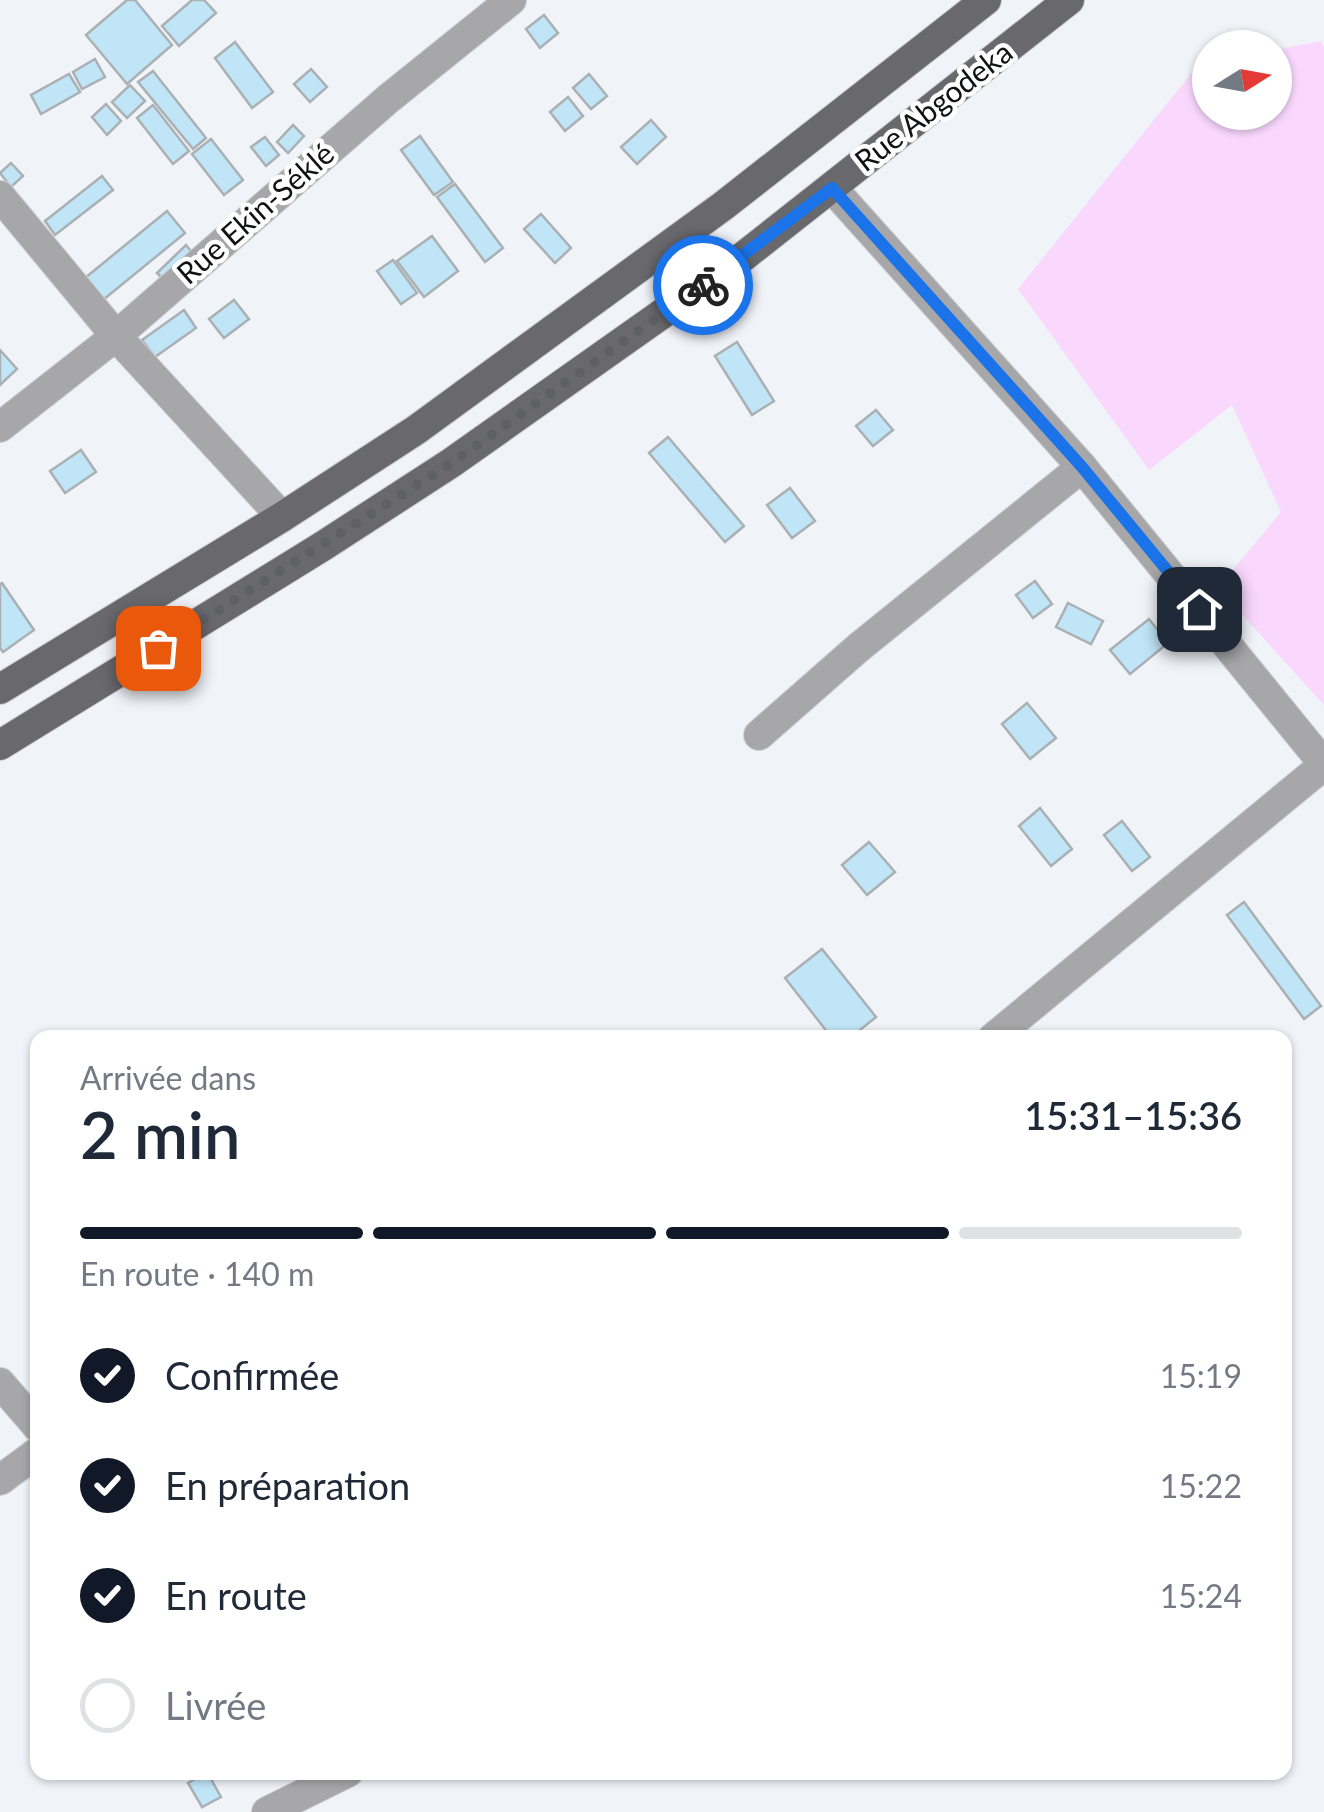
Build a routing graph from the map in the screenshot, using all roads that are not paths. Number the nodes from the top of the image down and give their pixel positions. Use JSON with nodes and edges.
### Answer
{"nodes":[{"id":1,"x":512,"y":0,"type":"edge"},
{"id":2,"x":986,"y":0,"type":"edge"},
{"id":3,"x":1069,"y":0,"type":"edge"},
{"id":4,"x":832,"y":188,"type":"junction"},
{"id":5,"x":0,"y":196,"type":"edge"},
{"id":6,"x":116,"y":336,"type":"junction"},
{"id":7,"x":0,"y":427,"type":"edge"},
{"id":8,"x":1082,"y":467,"type":"junction"},
{"id":9,"x":282,"y":517,"type":"junction"},
{"id":10,"x":0,"y":690,"type":"edge"},
{"id":11,"x":759,"y":734,"type":"dead end"},
{"id":12,"x":0,"y":746,"type":"edge"},
{"id":13,"x":1324,"y":764,"type":"edge"},
{"id":14,"x":1003,"y":1030,"type":"edge"},
{"id":15,"x":0,"y":1383,"type":"edge"},
{"id":16,"x":30,"y":1419,"type":"edge"},
{"id":17,"x":30,"y":1458,"type":"edge"},
{"id":18,"x":0,"y":1480,"type":"edge"},
{"id":19,"x":332,"y":1780,"type":"edge"},
{"id":20,"x":267,"y":1812,"type":"edge"}],
"edges":[{"from":1,"to":6,"type":"street","name":"Rue Ekin-Séklé"},
{"from":2,"to":9,"type":"main road","name":"Rue Abgodeka"},
{"from":3,"to":4,"type":"main road","name":"Rue Abgodeka"},
{"from":4,"to":8,"type":"street"},
{"from":4,"to":12,"type":"main road","name":"Rue Abgodeka"},
{"from":5,"to":6,"type":"street"},
{"from":6,"to":7,"type":"street","name":"Rue Ekin-Séklé"},
{"from":6,"to":9,"type":"street"},
{"from":8,"to":11,"type":"street"},
{"from":8,"to":13,"type":"street"},
{"from":9,"to":10,"type":"main road","name":"Rue Abgodeka"},
{"from":13,"to":14,"type":"street"},
{"from":15,"to":16,"type":"street"},
{"from":17,"to":18,"type":"street"},
{"from":19,"to":20,"type":"street"}]}
